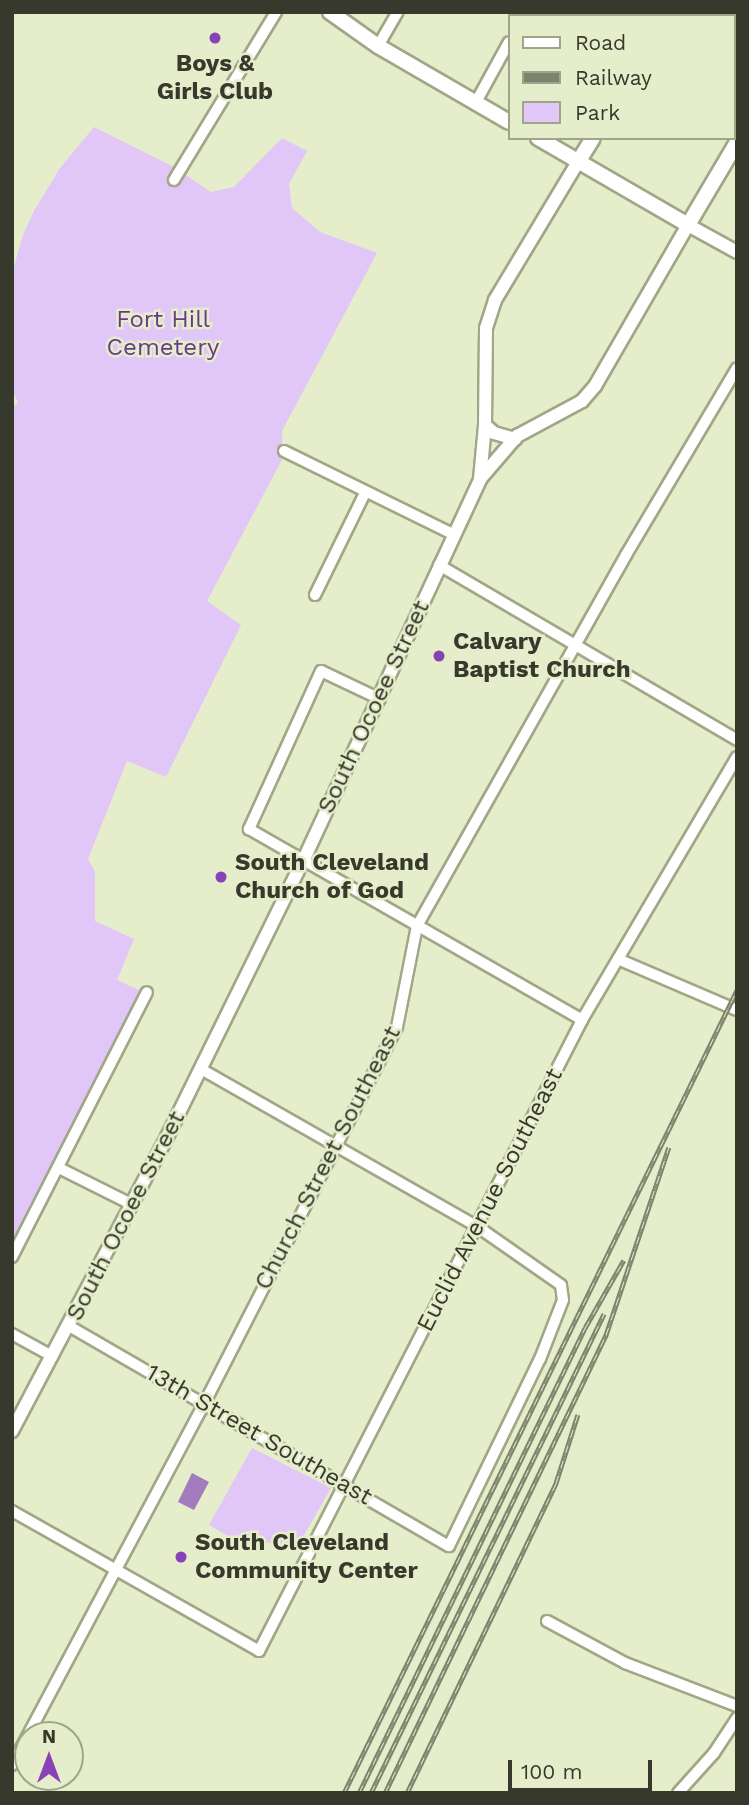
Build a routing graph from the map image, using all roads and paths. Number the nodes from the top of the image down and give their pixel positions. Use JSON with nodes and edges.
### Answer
{"nodes":[{"id":1,"x":276,"y":12,"type":"edge"},
{"id":2,"x":330,"y":12,"type":"edge"},
{"id":3,"x":398,"y":12,"type":"edge"},
{"id":4,"x":508,"y":44,"type":"edge"},
{"id":5,"x":378,"y":46,"type":"junction"},
{"id":6,"x":476,"y":102,"type":"junction"},
{"id":7,"x":508,"y":121,"type":"edge"},
{"id":8,"x":541,"y":140,"type":"edge"},
{"id":9,"x":592,"y":140,"type":"edge"},
{"id":10,"x":737,"y":142,"type":"edge"},
{"id":11,"x":578,"y":162,"type":"junction"},
{"id":12,"x":174,"y":180,"type":"dead end"},
{"id":13,"x":688,"y":225,"type":"junction"},
{"id":14,"x":737,"y":252,"type":"edge"},
{"id":15,"x":737,"y":368,"type":"edge"},
{"id":16,"x":485,"y":425,"type":"junction"},
{"id":17,"x":515,"y":439,"type":"junction"},
{"id":18,"x":284,"y":451,"type":"dead end"},
{"id":19,"x":480,"y":479,"type":"junction"},
{"id":20,"x":365,"y":493,"type":"junction"},
{"id":21,"x":453,"y":534,"type":"junction"},
{"id":22,"x":439,"y":565,"type":"junction"},
{"id":23,"x":316,"y":596,"type":"dead end"},
{"id":24,"x":577,"y":645,"type":"junction"},
{"id":25,"x":380,"y":699,"type":"junction"},
{"id":26,"x":737,"y":740,"type":"edge"},
{"id":27,"x":737,"y":757,"type":"edge"},
{"id":28,"x":304,"y":859,"type":"junction"},
{"id":29,"x":417,"y":926,"type":"junction"},
{"id":30,"x":618,"y":959,"type":"junction"},
{"id":31,"x":147,"y":992,"type":"dead end"},
{"id":32,"x":737,"y":1010,"type":"edge"},
{"id":33,"x":582,"y":1020,"type":"junction"},
{"id":34,"x":201,"y":1069,"type":"junction"},
{"id":35,"x":335,"y":1147,"type":"junction"},
{"id":36,"x":59,"y":1168,"type":"junction"},
{"id":37,"x":131,"y":1204,"type":"junction"},
{"id":38,"x":478,"y":1227,"type":"junction"},
{"id":39,"x":12,"y":1257,"type":"edge"},
{"id":40,"x":69,"y":1326,"type":"junction"},
{"id":41,"x":12,"y":1334,"type":"edge"},
{"id":42,"x":52,"y":1356,"type":"junction"},
{"id":43,"x":205,"y":1402,"type":"junction"},
{"id":44,"x":12,"y":1431,"type":"edge"},
{"id":45,"x":344,"y":1485,"type":"junction"},
{"id":46,"x":12,"y":1511,"type":"edge"},
{"id":47,"x":114,"y":1568,"type":"junction"},
{"id":48,"x":547,"y":1621,"type":"dead end"},
{"id":49,"x":737,"y":1706,"type":"edge"},
{"id":50,"x":737,"y":1718,"type":"edge"},
{"id":51,"x":12,"y":1765,"type":"edge"},
{"id":52,"x":678,"y":1793,"type":"edge"}],
"edges":[{"from":1,"to":12,"type":"street"},
{"from":2,"to":5,"type":"main road"},
{"from":3,"to":5,"type":"street"},
{"from":4,"to":6,"type":"street"},
{"from":5,"to":6,"type":"main road"},
{"from":6,"to":7,"type":"main road"},
{"from":8,"to":11,"type":"main road"},
{"from":9,"to":11,"type":"main road"},
{"from":10,"to":13,"type":"main road","name":"South Ocoee Street"},
{"from":11,"to":13,"type":"main road"},
{"from":11,"to":16,"type":"street"},
{"from":13,"to":14,"type":"street"},
{"from":13,"to":17,"type":"street","name":"South Ocoee Street"},
{"from":15,"to":24,"type":"street","name":"Church Street Southeast"},
{"from":16,"to":17,"type":"street"},
{"from":16,"to":19,"type":"street"},
{"from":17,"to":19,"type":"street","name":"South Ocoee Street"},
{"from":18,"to":20,"type":"street"},
{"from":19,"to":21,"type":"street","name":"South Ocoee Street"},
{"from":20,"to":21,"type":"street"},
{"from":20,"to":23,"type":"street"},
{"from":21,"to":22,"type":"street","name":"South Ocoee Street"},
{"from":22,"to":24,"type":"street"},
{"from":22,"to":25,"type":"street","name":"South Ocoee Street"},
{"from":24,"to":26,"type":"street"},
{"from":24,"to":29,"type":"street","name":"Church Street Southeast"},
{"from":25,"to":28,"type":"street","name":"South Ocoee Street"},
{"from":25,"to":28,"type":"street"},
{"from":27,"to":30,"type":"street","name":"Euclid Avenue Southeast"},
{"from":28,"to":29,"type":"street"},
{"from":28,"to":34,"type":"street","name":"South Ocoee Street"},
{"from":29,"to":33,"type":"street"},
{"from":29,"to":35,"type":"street","name":"Church Street Southeast"},
{"from":30,"to":32,"type":"street"},
{"from":30,"to":33,"type":"street","name":"Euclid Avenue Southeast"},
{"from":31,"to":36,"type":"street"},
{"from":33,"to":38,"type":"street","name":"Euclid Avenue Southeast"},
{"from":34,"to":35,"type":"street"},
{"from":34,"to":37,"type":"street","name":"South Ocoee Street"},
{"from":35,"to":38,"type":"street"},
{"from":35,"to":43,"type":"street","name":"Church Street Southeast"},
{"from":36,"to":37,"type":"street"},
{"from":36,"to":39,"type":"street"},
{"from":37,"to":40,"type":"street","name":"South Ocoee Street"},
{"from":38,"to":45,"type":"street","name":"Euclid Avenue Southeast"},
{"from":38,"to":45,"type":"street","name":"13th Street Southeast"},
{"from":40,"to":42,"type":"street","name":"South Ocoee Street"},
{"from":40,"to":43,"type":"street","name":"13th Street Southeast"},
{"from":41,"to":42,"type":"street"},
{"from":42,"to":44,"type":"street","name":"South Ocoee Street"},
{"from":43,"to":45,"type":"street","name":"13th Street Southeast"},
{"from":43,"to":47,"type":"street","name":"Church Street Southeast"},
{"from":45,"to":47,"type":"street","name":"Euclid Avenue Southeast"},
{"from":46,"to":47,"type":"street"},
{"from":47,"to":51,"type":"street","name":"Church Street Southeast"},
{"from":48,"to":49,"type":"street"},
{"from":50,"to":52,"type":"street"}]}
